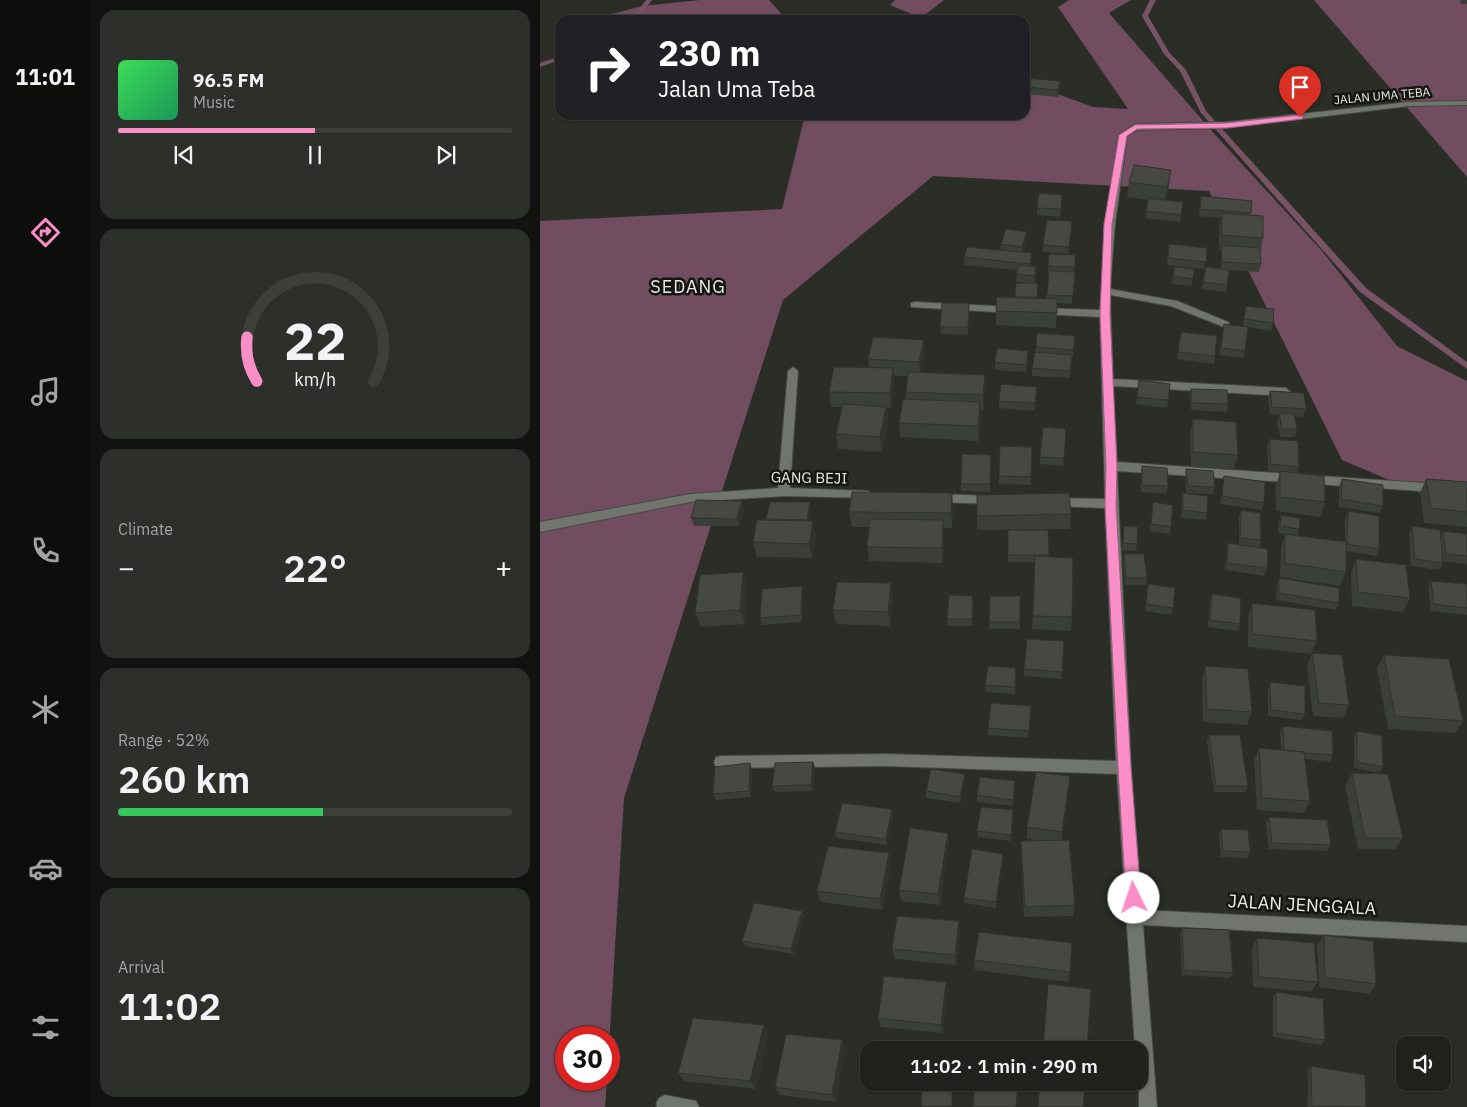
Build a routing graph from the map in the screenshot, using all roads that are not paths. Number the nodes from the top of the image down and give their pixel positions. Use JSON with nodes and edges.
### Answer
{"nodes":[{"id":1,"x":1467,"y":103,"type":"edge"},
{"id":2,"x":1105,"y":291,"type":"junction"},
{"id":3,"x":915,"y":305,"type":"dead end"},
{"id":4,"x":1105,"y":314,"type":"junction"},
{"id":5,"x":1224,"y":324,"type":"edge"},
{"id":6,"x":793,"y":371,"type":"dead end"},
{"id":7,"x":1109,"y":382,"type":"junction"},
{"id":8,"x":1291,"y":393,"type":"edge"},
{"id":9,"x":1112,"y":466,"type":"junction"},
{"id":10,"x":1467,"y":490,"type":"edge"},
{"id":11,"x":784,"y":492,"type":"junction"},
{"id":12,"x":880,"y":496,"type":"edge"},
{"id":13,"x":919,"y":497,"type":"edge"},
{"id":14,"x":1005,"y":500,"type":"edge"},
{"id":15,"x":1044,"y":502,"type":"edge"},
{"id":16,"x":1111,"y":504,"type":"junction"},
{"id":17,"x":540,"y":527,"type":"edge"},
{"id":18,"x":721,"y":762,"type":"dead end"},
{"id":19,"x":1124,"y":768,"type":"junction"},
{"id":20,"x":1135,"y":917,"type":"junction"},
{"id":21,"x":1467,"y":934,"type":"edge"},
{"id":22,"x":665,"y":1104,"type":"dead end"},
{"id":23,"x":690,"y":1107,"type":"edge"},
{"id":24,"x":1148,"y":1107,"type":"edge"}],
"edges":[{"from":1,"to":2,"type":"street","name":"JALAN UMA TEBA"},
{"from":2,"to":4,"type":"street"},
{"from":2,"to":5,"type":"street"},
{"from":3,"to":4,"type":"street"},
{"from":4,"to":7,"type":"street"},
{"from":6,"to":11,"type":"street"},
{"from":7,"to":8,"type":"street"},
{"from":7,"to":9,"type":"street"},
{"from":9,"to":10,"type":"street"},
{"from":9,"to":16,"type":"street"},
{"from":11,"to":12,"type":"street","name":"GANG BEJI"},
{"from":11,"to":17,"type":"street","name":"GANG BEJI"},
{"from":13,"to":14,"type":"street"},
{"from":15,"to":16,"type":"street"},
{"from":16,"to":19,"type":"street"},
{"from":18,"to":19,"type":"street"},
{"from":19,"to":20,"type":"street"},
{"from":20,"to":21,"type":"street","name":"JALAN JENGGALA"},
{"from":20,"to":24,"type":"street"},
{"from":22,"to":23,"type":"street"}]}
